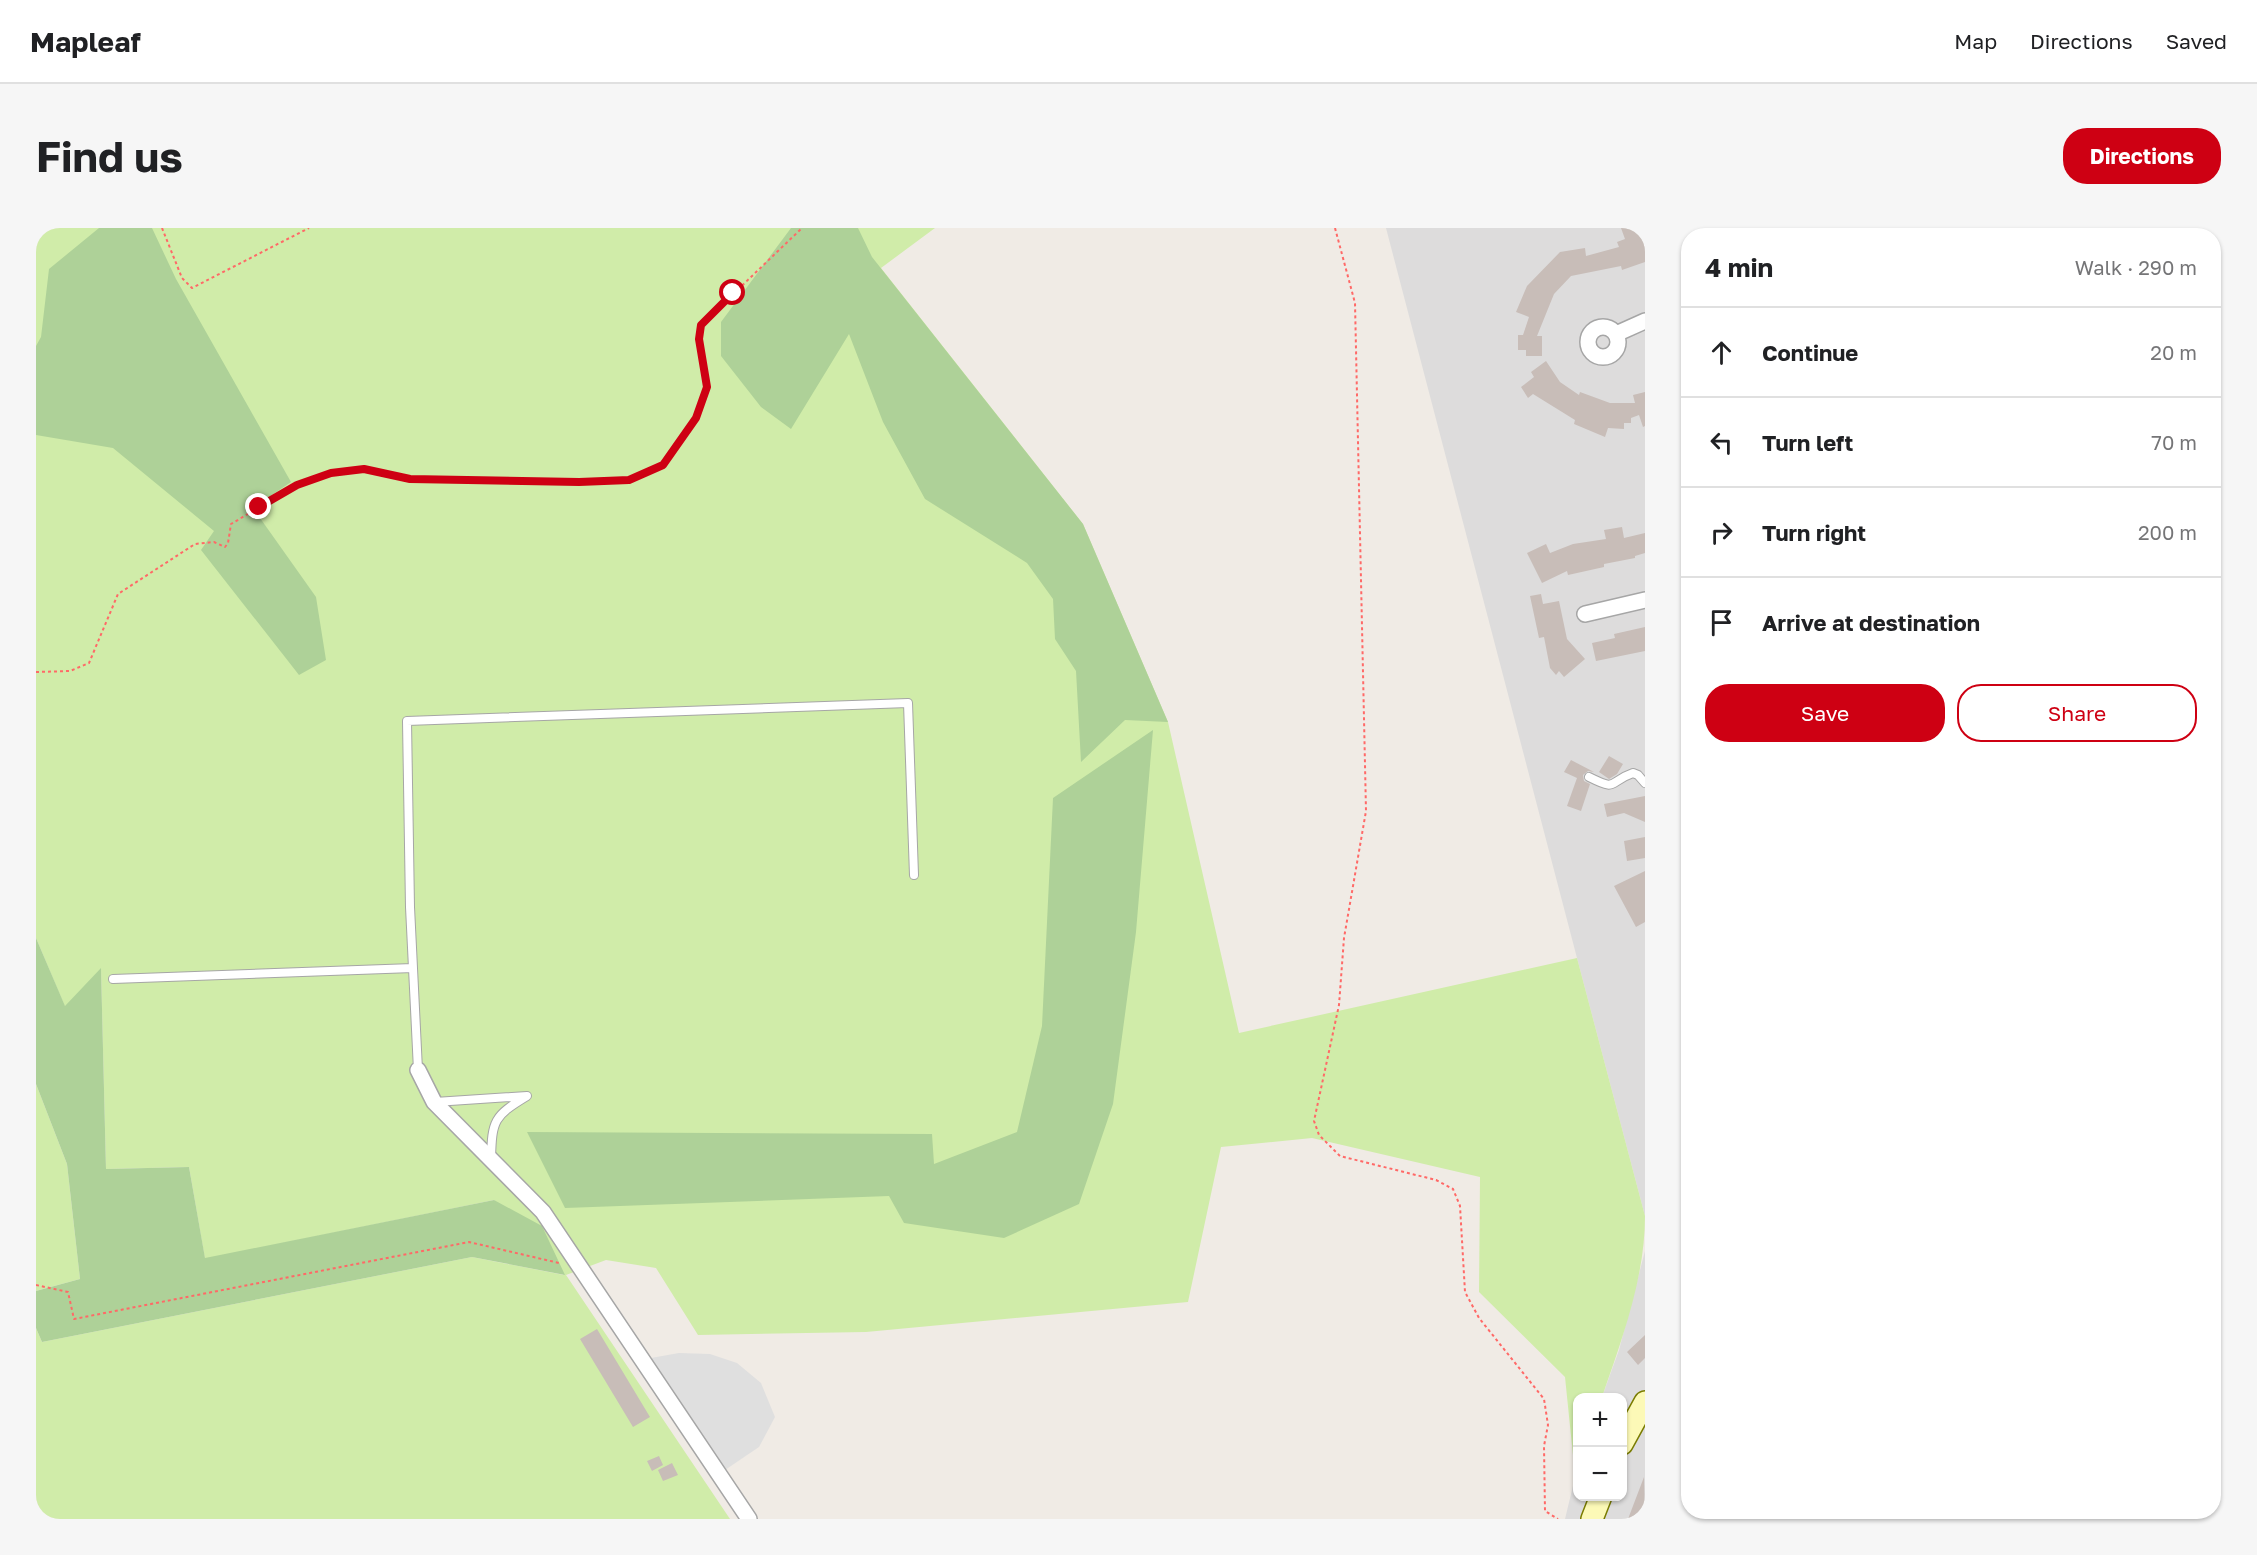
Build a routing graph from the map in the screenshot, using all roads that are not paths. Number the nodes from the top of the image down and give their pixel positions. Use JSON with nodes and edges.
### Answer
{"nodes":[{"id":1,"x":1645,"y":321,"type":"edge"},
{"id":2,"x":1616,"y":334,"type":"dead end"},
{"id":3,"x":1645,"y":600,"type":"edge"},
{"id":4,"x":1585,"y":614,"type":"dead end"},
{"id":5,"x":1589,"y":777,"type":"dead end"},
{"id":6,"x":1645,"y":783,"type":"edge"},
{"id":7,"x":914,"y":875,"type":"dead end"},
{"id":8,"x":413,"y":968,"type":"junction"},
{"id":9,"x":113,"y":979,"type":"dead end"},
{"id":10,"x":418,"y":1070,"type":"joint"},
{"id":11,"x":434,"y":1102,"type":"junction"},
{"id":12,"x":491,"y":1159,"type":"junction"},
{"id":13,"x":1645,"y":1402,"type":"edge"},
{"id":14,"x":1627,"y":1436,"type":"edge"},
{"id":15,"x":1599,"y":1501,"type":"edge"},
{"id":16,"x":749,"y":1519,"type":"edge"},
{"id":17,"x":1592,"y":1519,"type":"edge"}],
"edges":[{"from":1,"to":2,"type":"street"},
{"from":3,"to":4,"type":"street"},
{"from":5,"to":6,"type":"lane"},
{"from":7,"to":8,"type":"lane"},
{"from":8,"to":9,"type":"lane"},
{"from":8,"to":10,"type":"lane"},
{"from":10,"to":11,"type":"street"},
{"from":11,"to":12,"type":"street"},
{"from":11,"to":12,"type":"lane"},
{"from":12,"to":16,"type":"street"},
{"from":13,"to":14,"type":"street"},
{"from":15,"to":17,"type":"street"}]}
